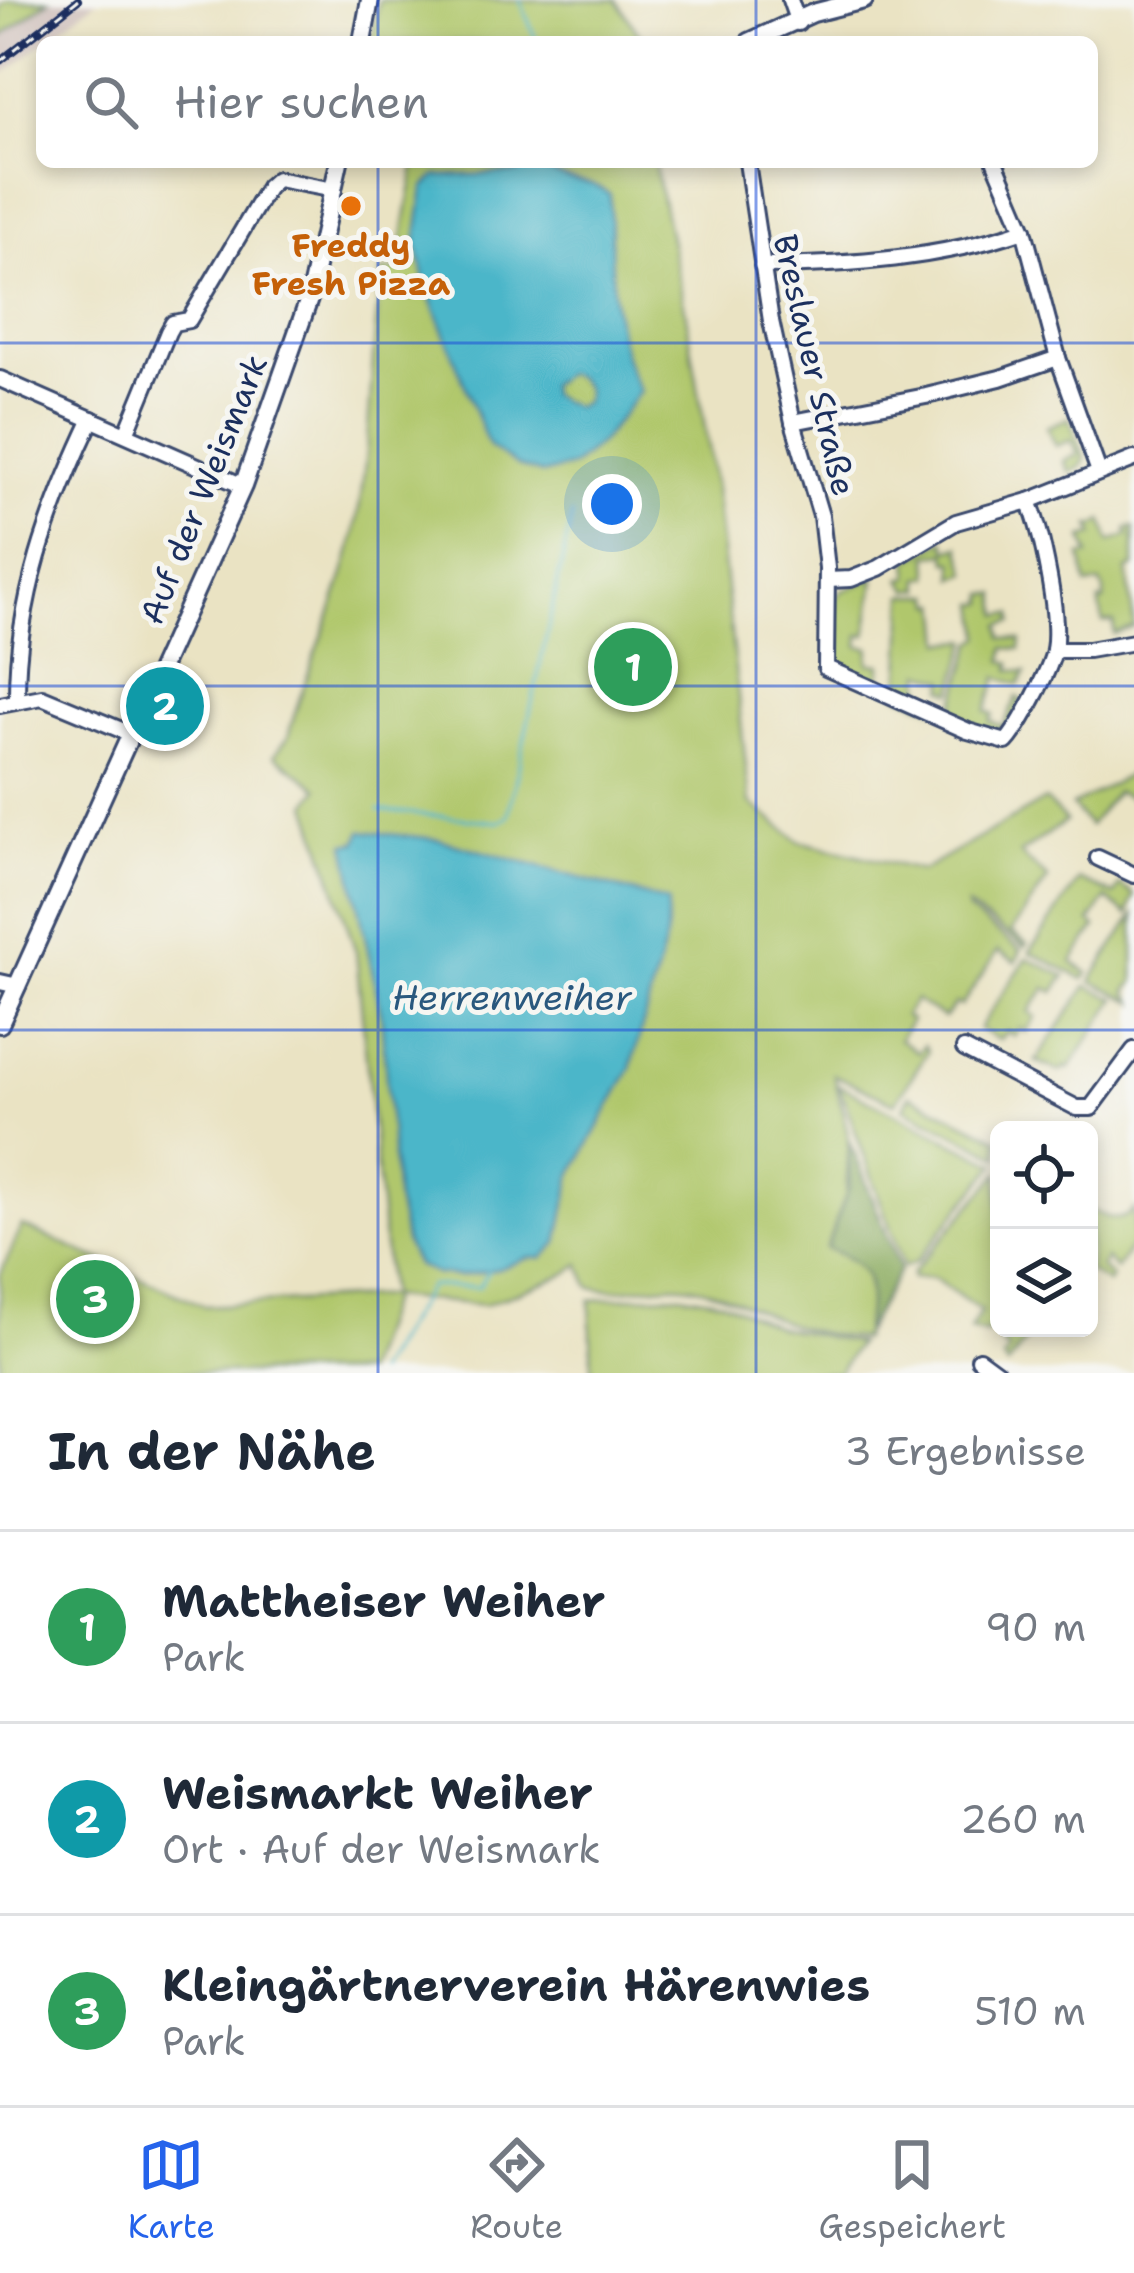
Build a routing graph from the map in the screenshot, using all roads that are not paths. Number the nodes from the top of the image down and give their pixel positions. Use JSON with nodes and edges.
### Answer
{"nodes":[{"id":1,"x":370,"y":0,"type":"edge"},
{"id":2,"x":790,"y":0,"type":"edge"},
{"id":3,"x":864,"y":0,"type":"edge"},
{"id":4,"x":878,"y":0,"type":"edge"},
{"id":5,"x":798,"y":23,"type":"junction"},
{"id":6,"x":363,"y":36,"type":"edge"},
{"id":7,"x":764,"y":36,"type":"edge"},
{"id":8,"x":338,"y":168,"type":"edge"},
{"id":9,"x":749,"y":168,"type":"edge"},
{"id":10,"x":998,"y":168,"type":"edge"},
{"id":11,"x":334,"y":190,"type":"junction"},
{"id":12,"x":1024,"y":230,"type":"junction"},
{"id":13,"x":762,"y":266,"type":"junction"},
{"id":14,"x":1058,"y":358,"type":"junction"},
{"id":15,"x":0,"y":379,"type":"edge"},
{"id":16,"x":92,"y":419,"type":"junction"},
{"id":17,"x":794,"y":422,"type":"junction"},
{"id":18,"x":126,"y":434,"type":"junction"},
{"id":19,"x":1134,"y":459,"type":"edge"},
{"id":20,"x":1099,"y":472,"type":"junction"},
{"id":21,"x":243,"y":486,"type":"junction"},
{"id":22,"x":1029,"y":500,"type":"junction"},
{"id":23,"x":827,"y":580,"type":"junction"},
{"id":24,"x":1134,"y":642,"type":"edge"},
{"id":25,"x":1054,"y":650,"type":"junction"},
{"id":26,"x":17,"y":701,"type":"junction"},
{"id":27,"x":0,"y":705,"type":"edge"},
{"id":28,"x":131,"y":734,"type":"junction"},
{"id":29,"x":1098,"y":858,"type":"dead end"},
{"id":30,"x":1134,"y":875,"type":"edge"},
{"id":31,"x":9,"y":984,"type":"edge"},
{"id":32,"x":0,"y":1024,"type":"edge"},
{"id":33,"x":964,"y":1049,"type":"dead end"},
{"id":34,"x":1134,"y":1050,"type":"edge"},
{"id":35,"x":979,"y":1359,"type":"dead end"},
{"id":36,"x":998,"y":1373,"type":"edge"}],
"edges":[{"from":1,"to":6,"type":"street"},
{"from":2,"to":5,"type":"street"},
{"from":3,"to":5,"type":"street"},
{"from":4,"to":5,"type":"street"},
{"from":5,"to":7,"type":"street"},
{"from":8,"to":11,"type":"street","name":"Auf der Weismark"},
{"from":9,"to":13,"type":"street","name":"Breslauer Straße"},
{"from":10,"to":12,"type":"street"},
{"from":11,"to":18,"type":"street"},
{"from":11,"to":21,"type":"street","name":"Auf der Weismark"},
{"from":12,"to":13,"type":"street"},
{"from":12,"to":14,"type":"street"},
{"from":13,"to":17,"type":"street","name":"Breslauer Straße"},
{"from":14,"to":17,"type":"street"},
{"from":14,"to":20,"type":"street"},
{"from":15,"to":16,"type":"street"},
{"from":16,"to":18,"type":"street"},
{"from":16,"to":26,"type":"street"},
{"from":17,"to":23,"type":"street","name":"Breslauer Straße"},
{"from":18,"to":21,"type":"street"},
{"from":19,"to":20,"type":"street"},
{"from":20,"to":22,"type":"street"},
{"from":21,"to":28,"type":"street","name":"Auf der Weismark"},
{"from":22,"to":23,"type":"street"},
{"from":22,"to":25,"type":"street"},
{"from":23,"to":25,"type":"street","name":"Breslauer Straße"},
{"from":24,"to":25,"type":"street"},
{"from":26,"to":27,"type":"street"},
{"from":26,"to":28,"type":"street"},
{"from":28,"to":31,"type":"street","name":"Auf der Weismark"},
{"from":29,"to":30,"type":"street"},
{"from":31,"to":32,"type":"street","name":"Auf der Weismark"},
{"from":33,"to":34,"type":"street"},
{"from":35,"to":36,"type":"street"}]}
